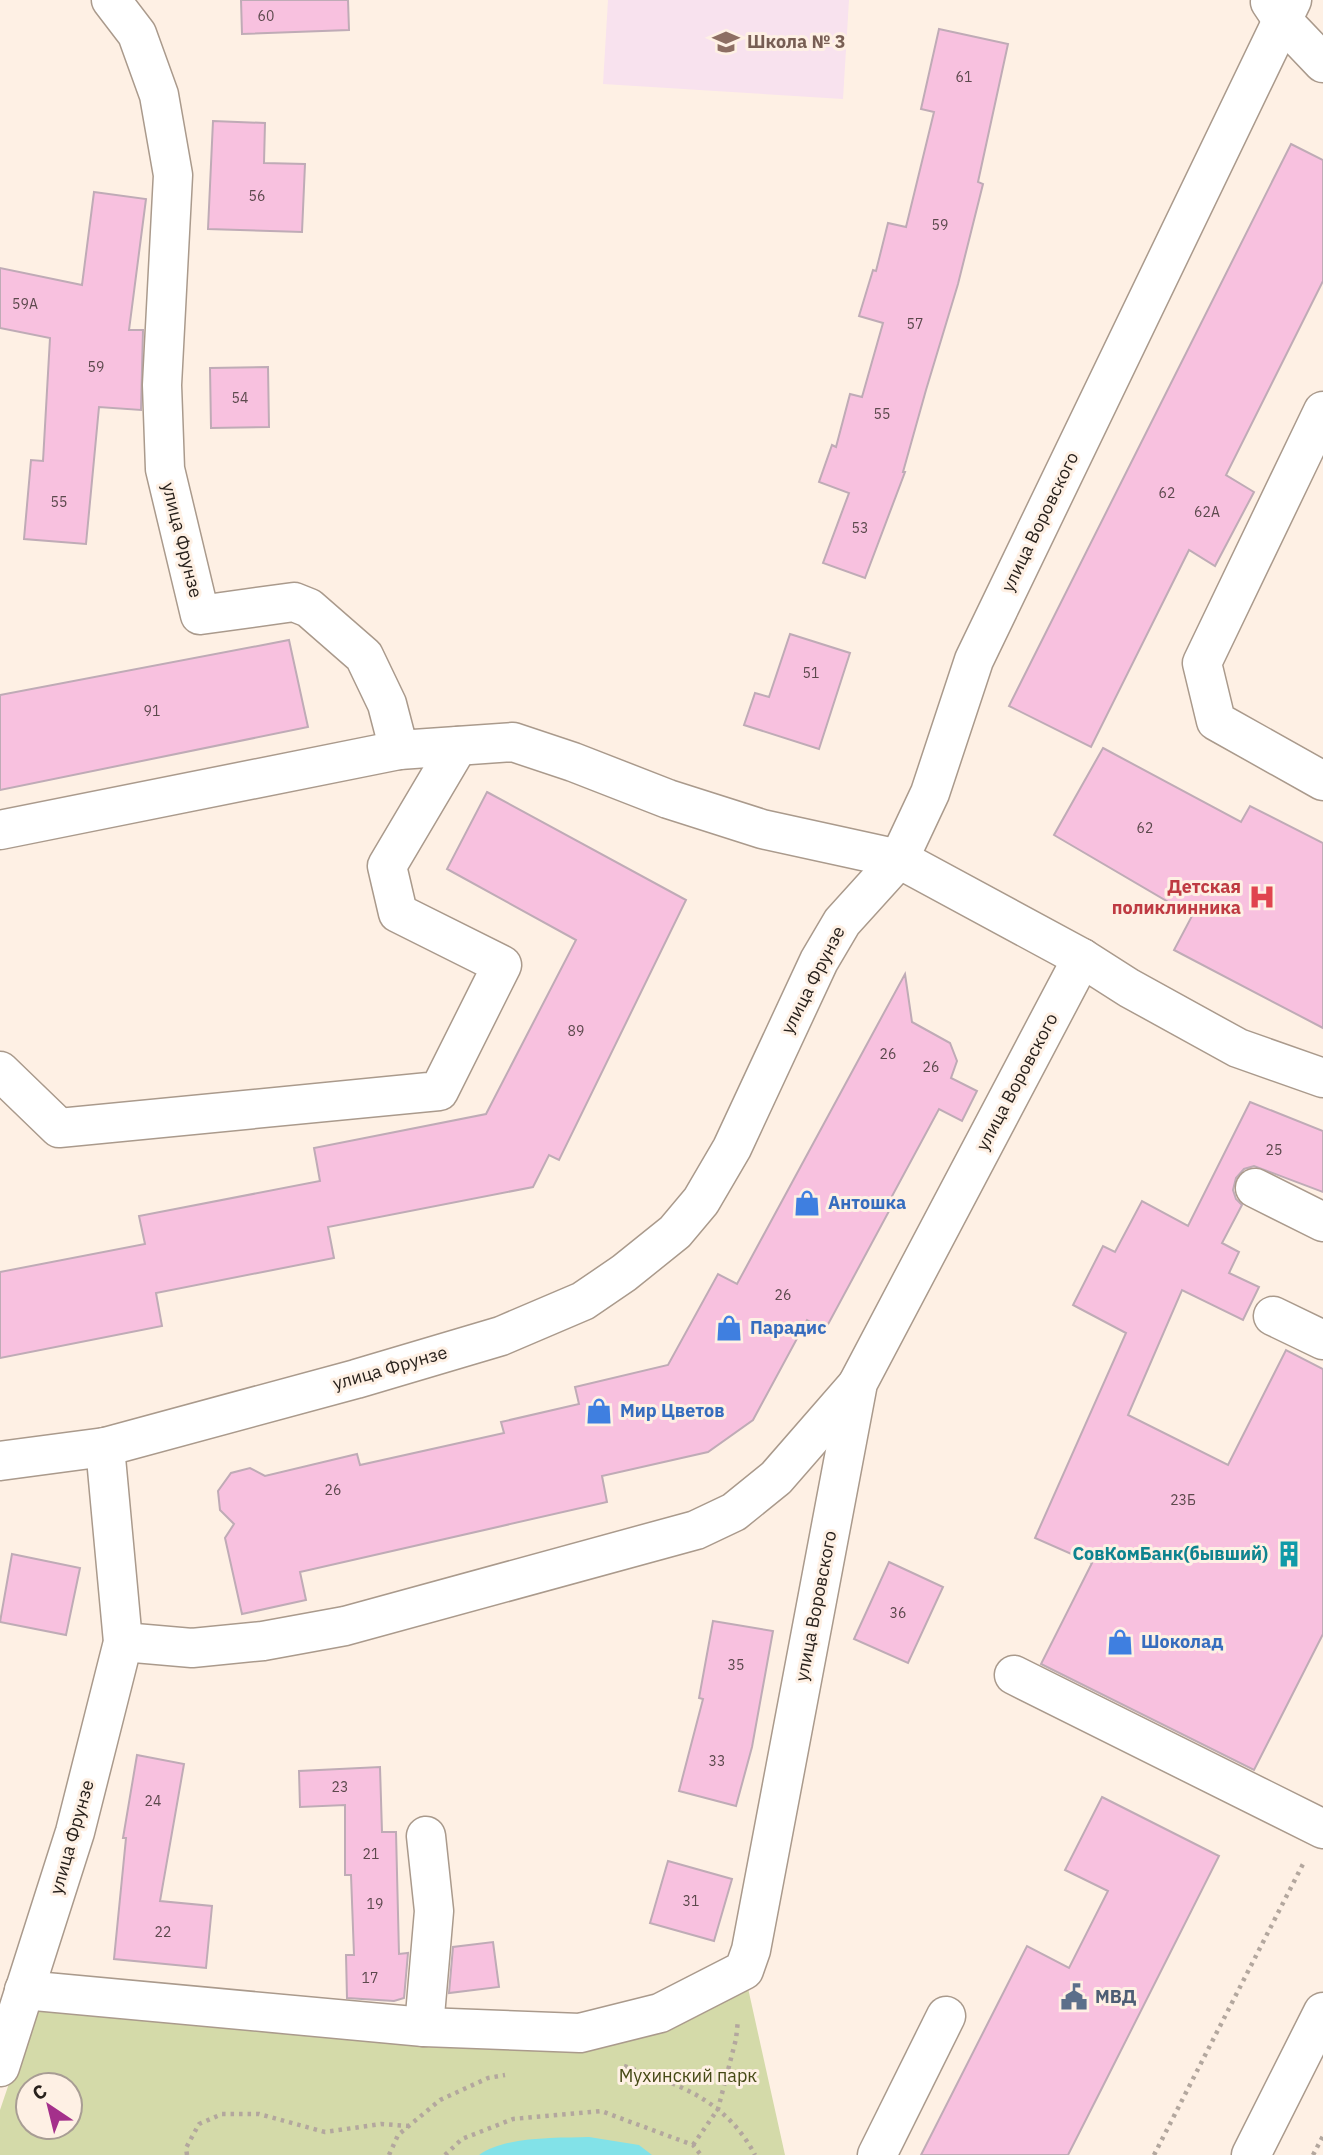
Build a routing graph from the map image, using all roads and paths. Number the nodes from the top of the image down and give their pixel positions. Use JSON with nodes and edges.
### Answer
{"nodes":[{"id":1,"x":111,"y":0,"type":"edge"},
{"id":2,"x":1281,"y":7,"type":"edge"},
{"id":3,"x":1323,"y":63,"type":"edge"},
{"id":4,"x":1323,"y":411,"type":"edge"},
{"id":5,"x":458,"y":746,"type":"junction"},
{"id":6,"x":399,"y":750,"type":"junction"},
{"id":7,"x":1323,"y":781,"type":"edge"},
{"id":8,"x":0,"y":830,"type":"edge"},
{"id":9,"x":899,"y":859,"type":"junction"},
{"id":10,"x":1082,"y":958,"type":"junction"},
{"id":11,"x":0,"y":1071,"type":"edge"},
{"id":12,"x":1323,"y":1078,"type":"edge"},
{"id":13,"x":1255,"y":1188,"type":"dead end"},
{"id":14,"x":1323,"y":1222,"type":"edge"},
{"id":15,"x":1273,"y":1316,"type":"dead end"},
{"id":16,"x":1323,"y":1340,"type":"edge"},
{"id":17,"x":858,"y":1383,"type":"junction"},
{"id":18,"x":105,"y":1447,"type":"junction"},
{"id":19,"x":0,"y":1461,"type":"edge"},
{"id":20,"x":123,"y":1642,"type":"junction"},
{"id":21,"x":1014,"y":1675,"type":"dead end"},
{"id":22,"x":1322,"y":1829,"type":"edge"},
{"id":23,"x":426,"y":1836,"type":"dead end"},
{"id":24,"x":744,"y":1970,"type":"junction"},
{"id":25,"x":24,"y":1990,"type":"junction"},
{"id":26,"x":1323,"y":2012,"type":"edge"},
{"id":27,"x":946,"y":2016,"type":"dead end"},
{"id":28,"x":424,"y":2027,"type":"junction"},
{"id":29,"x":622,"y":2065,"type":"dead end"},
{"id":30,"x":0,"y":2067,"type":"edge"},
{"id":31,"x":512,"y":2074,"type":"dead end"},
{"id":32,"x":718,"y":2109,"type":"junction"},
{"id":33,"x":409,"y":2126,"type":"junction"},
{"id":34,"x":1323,"y":2136,"type":"edge"},
{"id":35,"x":693,"y":2145,"type":"junction"},
{"id":36,"x":187,"y":2155,"type":"edge"},
{"id":37,"x":389,"y":2155,"type":"edge"},
{"id":38,"x":445,"y":2155,"type":"edge"},
{"id":39,"x":701,"y":2155,"type":"edge"},
{"id":40,"x":755,"y":2155,"type":"edge"},
{"id":41,"x":877,"y":2155,"type":"edge"},
{"id":42,"x":1154,"y":2155,"type":"edge"},
{"id":43,"x":1251,"y":2155,"type":"edge"},
{"id":44,"x":1313,"y":2155,"type":"edge"}],
"edges":[{"from":1,"to":6,"type":"street","name":"улица Фрунзе"},
{"from":2,"to":3,"type":"street"},
{"from":2,"to":9,"type":"street","name":"улица Воровского"},
{"from":4,"to":7,"type":"street"},
{"from":5,"to":6,"type":"street"},
{"from":5,"to":9,"type":"street"},
{"from":5,"to":11,"type":"street"},
{"from":6,"to":8,"type":"street"},
{"from":9,"to":10,"type":"street"},
{"from":9,"to":18,"type":"street","name":"улица Фрунзе"},
{"from":10,"to":12,"type":"street"},
{"from":10,"to":17,"type":"street","name":"улица Воровского"},
{"from":13,"to":14,"type":"street"},
{"from":15,"to":16,"type":"street"},
{"from":17,"to":20,"type":"street"},
{"from":17,"to":24,"type":"street","name":"улица Воровского"},
{"from":18,"to":19,"type":"street"},
{"from":18,"to":20,"type":"street","name":"улица Фрунзе"},
{"from":20,"to":25,"type":"street","name":"улица Фрунзе"},
{"from":21,"to":22,"type":"street"},
{"from":22,"to":42,"type":"path"},
{"from":23,"to":28,"type":"street"},
{"from":24,"to":28,"type":"street"},
{"from":24,"to":32,"type":"path"},
{"from":25,"to":28,"type":"street"},
{"from":25,"to":30,"type":"street","name":"улица Фрунзе"},
{"from":26,"to":43,"type":"street"},
{"from":27,"to":41,"type":"street"},
{"from":29,"to":32,"type":"path"},
{"from":31,"to":33,"type":"path"},
{"from":32,"to":35,"type":"path"},
{"from":32,"to":40,"type":"path"},
{"from":33,"to":36,"type":"path"},
{"from":33,"to":37,"type":"path"},
{"from":34,"to":44,"type":"path"},
{"from":35,"to":38,"type":"path"},
{"from":35,"to":39,"type":"path"}]}
